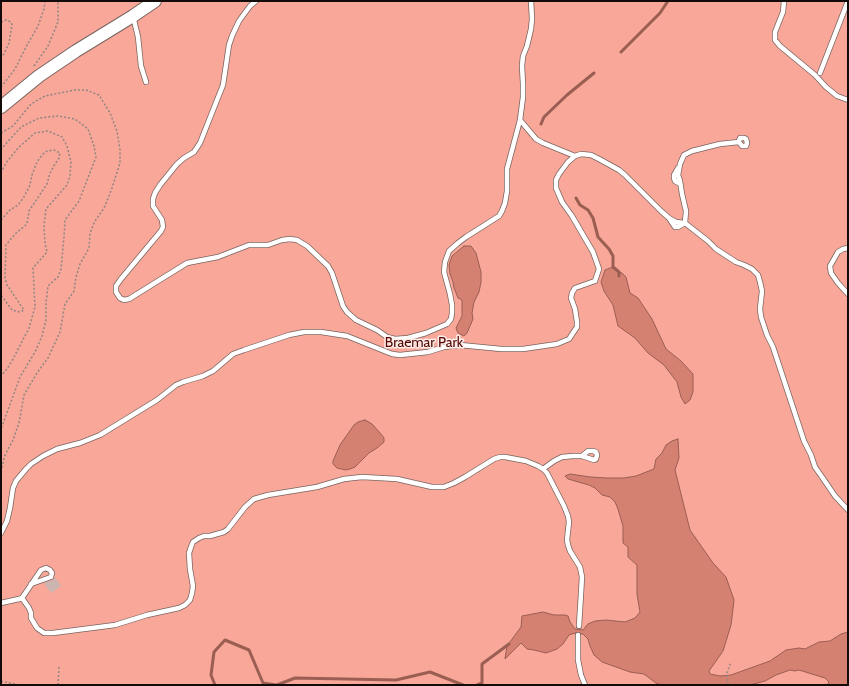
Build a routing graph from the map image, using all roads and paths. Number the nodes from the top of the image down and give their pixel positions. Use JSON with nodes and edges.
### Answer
{"nodes":[{"id":1,"x":45,"y":1,"type":"edge"},
{"id":2,"x":58,"y":1,"type":"edge"},
{"id":3,"x":155,"y":1,"type":"edge"},
{"id":4,"x":256,"y":1,"type":"edge"},
{"id":5,"x":530,"y":1,"type":"edge"},
{"id":6,"x":784,"y":1,"type":"edge"},
{"id":7,"x":848,"y":1,"type":"edge"},
{"id":8,"x":134,"y":16,"type":"junction"},
{"id":9,"x":1,"y":22,"type":"edge"},
{"id":10,"x":1,"y":57,"type":"edge"},
{"id":11,"x":32,"y":68,"type":"dead end"},
{"id":12,"x":820,"y":73,"type":"dead end"},
{"id":13,"x":146,"y":82,"type":"dead end"},
{"id":14,"x":1,"y":87,"type":"edge"},
{"id":15,"x":848,"y":100,"type":"edge"},
{"id":16,"x":1,"y":107,"type":"edge"},
{"id":17,"x":520,"y":120,"type":"junction"},
{"id":18,"x":1,"y":133,"type":"edge"},
{"id":19,"x":739,"y":142,"type":"dead end"},
{"id":20,"x":1,"y":150,"type":"edge"},
{"id":21,"x":575,"y":156,"type":"junction"},
{"id":22,"x":1,"y":173,"type":"edge"},
{"id":23,"x":1,"y":220,"type":"edge"},
{"id":24,"x":685,"y":223,"type":"junction"},
{"id":25,"x":848,"y":248,"type":"edge"},
{"id":26,"x":848,"y":294,"type":"edge"},
{"id":27,"x":1,"y":295,"type":"edge"},
{"id":28,"x":1,"y":376,"type":"edge"},
{"id":29,"x":1,"y":429,"type":"edge"},
{"id":30,"x":582,"y":456,"type":"dead end"},
{"id":31,"x":543,"y":470,"type":"junction"},
{"id":32,"x":1,"y":471,"type":"edge"},
{"id":33,"x":848,"y":510,"type":"edge"},
{"id":34,"x":1,"y":533,"type":"edge"},
{"id":35,"x":31,"y":584,"type":"dead end"},
{"id":36,"x":22,"y":598,"type":"junction"},
{"id":37,"x":1,"y":603,"type":"edge"},
{"id":38,"x":579,"y":626,"type":"dead end"},
{"id":39,"x":578,"y":635,"type":"dead end"},
{"id":40,"x":730,"y":662,"type":"dead end"},
{"id":41,"x":59,"y":668,"type":"dead end"},
{"id":42,"x":1,"y":681,"type":"edge"},
{"id":43,"x":19,"y":685,"type":"edge"},
{"id":44,"x":58,"y":685,"type":"edge"},
{"id":45,"x":585,"y":685,"type":"edge"},
{"id":46,"x":728,"y":685,"type":"edge"}],
"edges":[{"from":1,"to":14,"type":"path"},
{"from":2,"to":11,"type":"path"},
{"from":3,"to":8,"type":"street"},
{"from":4,"to":17,"type":"lane"},
{"from":5,"to":17,"type":"lane"},
{"from":6,"to":15,"type":"lane"},
{"from":7,"to":12,"type":"lane"},
{"from":8,"to":13,"type":"lane"},
{"from":8,"to":16,"type":"street"},
{"from":9,"to":10,"type":"path"},
{"from":17,"to":21,"type":"lane"},
{"from":18,"to":32,"type":"path"},
{"from":19,"to":24,"type":"lane"},
{"from":20,"to":29,"type":"path"},
{"from":21,"to":24,"type":"lane"},
{"from":21,"to":34,"type":"lane"},
{"from":22,"to":28,"type":"path"},
{"from":23,"to":27,"type":"path"},
{"from":24,"to":33,"type":"lane"},
{"from":25,"to":26,"type":"lane"},
{"from":30,"to":31,"type":"lane"},
{"from":31,"to":36,"type":"lane"},
{"from":31,"to":38,"type":"lane"},
{"from":35,"to":36,"type":"lane"},
{"from":36,"to":37,"type":"lane"},
{"from":39,"to":45,"type":"lane"},
{"from":40,"to":46,"type":"path"},
{"from":41,"to":44,"type":"path"},
{"from":42,"to":43,"type":"path"}]}
